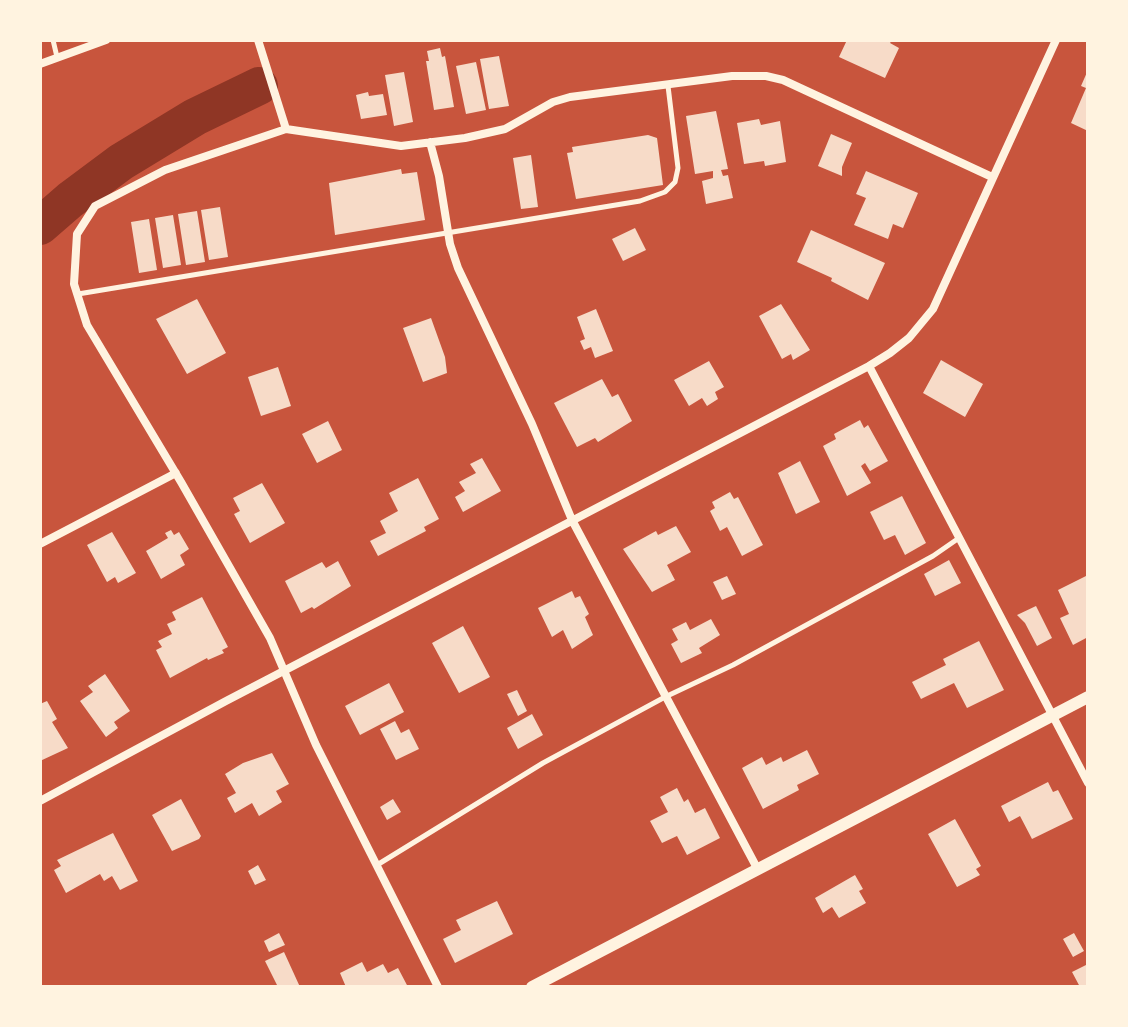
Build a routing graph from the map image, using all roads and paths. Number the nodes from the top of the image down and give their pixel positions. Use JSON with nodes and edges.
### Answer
{"nodes":[{"id":1,"x":53,"y":40,"type":"edge"},
{"id":2,"x":106,"y":40,"type":"edge"},
{"id":3,"x":258,"y":40,"type":"edge"},
{"id":4,"x":1056,"y":40,"type":"edge"},
{"id":5,"x":57,"y":57,"type":"junction"},
{"id":6,"x":40,"y":64,"type":"edge"},
{"id":7,"x":668,"y":86,"type":"junction"},
{"id":8,"x":286,"y":129,"type":"junction"},
{"id":9,"x":430,"y":142,"type":"junction"},
{"id":10,"x":992,"y":177,"type":"junction"},
{"id":11,"x":449,"y":231,"type":"junction"},
{"id":12,"x":77,"y":294,"type":"junction"},
{"id":13,"x":869,"y":366,"type":"junction"},
{"id":14,"x":176,"y":473,"type":"junction"},
{"id":15,"x":572,"y":520,"type":"junction"},
{"id":16,"x":959,"y":538,"type":"junction"},
{"id":17,"x":40,"y":544,"type":"edge"},
{"id":18,"x":283,"y":671,"type":"junction"},
{"id":19,"x":665,"y":697,"type":"junction"},
{"id":20,"x":1088,"y":697,"type":"edge"},
{"id":21,"x":1051,"y":716,"type":"junction"},
{"id":22,"x":1088,"y":783,"type":"edge"},
{"id":23,"x":40,"y":801,"type":"edge"},
{"id":24,"x":377,"y":865,"type":"junction"},
{"id":25,"x":757,"y":868,"type":"junction"},
{"id":26,"x":438,"y":987,"type":"edge"},
{"id":27,"x":532,"y":987,"type":"edge"}],
"edges":[{"from":1,"to":5,"type":"lane"},
{"from":2,"to":5,"type":"street"},
{"from":3,"to":8,"type":"street"},
{"from":4,"to":10,"type":"street"},
{"from":5,"to":6,"type":"street"},
{"from":7,"to":9,"type":"street"},
{"from":7,"to":10,"type":"street"},
{"from":7,"to":11,"type":"lane"},
{"from":8,"to":9,"type":"street"},
{"from":8,"to":12,"type":"street"},
{"from":9,"to":11,"type":"street"},
{"from":10,"to":13,"type":"street"},
{"from":11,"to":12,"type":"lane"},
{"from":11,"to":15,"type":"street"},
{"from":12,"to":14,"type":"street"},
{"from":13,"to":15,"type":"street"},
{"from":13,"to":16,"type":"street"},
{"from":14,"to":17,"type":"street"},
{"from":14,"to":18,"type":"street"},
{"from":15,"to":18,"type":"street"},
{"from":15,"to":19,"type":"street"},
{"from":16,"to":19,"type":"lane"},
{"from":16,"to":21,"type":"street"},
{"from":18,"to":23,"type":"street"},
{"from":18,"to":24,"type":"street"},
{"from":19,"to":24,"type":"lane"},
{"from":19,"to":25,"type":"street"},
{"from":20,"to":21,"type":"street"},
{"from":21,"to":22,"type":"street"},
{"from":21,"to":25,"type":"street"},
{"from":24,"to":26,"type":"street"},
{"from":25,"to":27,"type":"street"}]}
